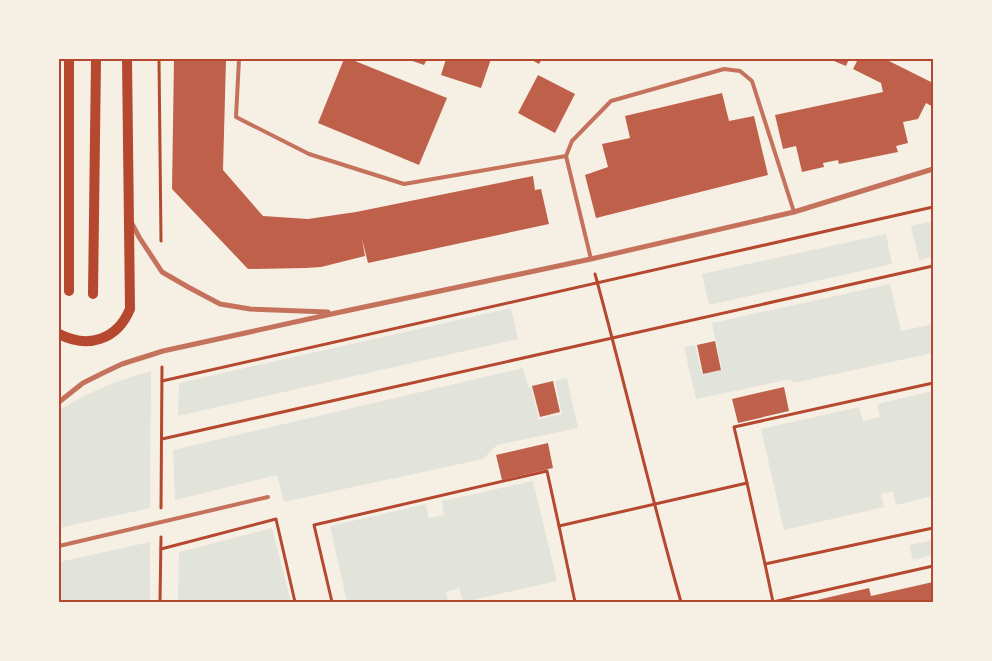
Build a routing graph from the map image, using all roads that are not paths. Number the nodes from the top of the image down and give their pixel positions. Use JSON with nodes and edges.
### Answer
{"nodes":[{"id":1,"x":69,"y":59,"type":"edge"},
{"id":2,"x":96,"y":59,"type":"edge"},
{"id":3,"x":127,"y":59,"type":"edge"},
{"id":4,"x":239,"y":59,"type":"edge"},
{"id":5,"x":566,"y":156,"type":"junction"},
{"id":6,"x":933,"y":169,"type":"edge"},
{"id":7,"x":794,"y":212,"type":"junction"},
{"id":8,"x":129,"y":217,"type":"junction"},
{"id":9,"x":591,"y":259,"type":"junction"},
{"id":10,"x":69,"y":291,"type":"dead end"},
{"id":11,"x":93,"y":294,"type":"dead end"},
{"id":12,"x":336,"y":313,"type":"junction"},
{"id":13,"x":59,"y":334,"type":"edge"},
{"id":14,"x":59,"y":402,"type":"edge"},
{"id":15,"x":268,"y":497,"type":"dead end"},
{"id":16,"x":59,"y":546,"type":"edge"}],
"edges":[{"from":1,"to":10,"type":"main road"},
{"from":2,"to":11,"type":"main road"},
{"from":3,"to":8,"type":"main road"},
{"from":4,"to":5,"type":"lane"},
{"from":5,"to":7,"type":"lane"},
{"from":5,"to":9,"type":"lane"},
{"from":6,"to":7,"type":"street"},
{"from":7,"to":9,"type":"street"},
{"from":8,"to":12,"type":"street"},
{"from":8,"to":13,"type":"main road"},
{"from":9,"to":12,"type":"street"},
{"from":12,"to":14,"type":"street"},
{"from":15,"to":16,"type":"lane"}]}
